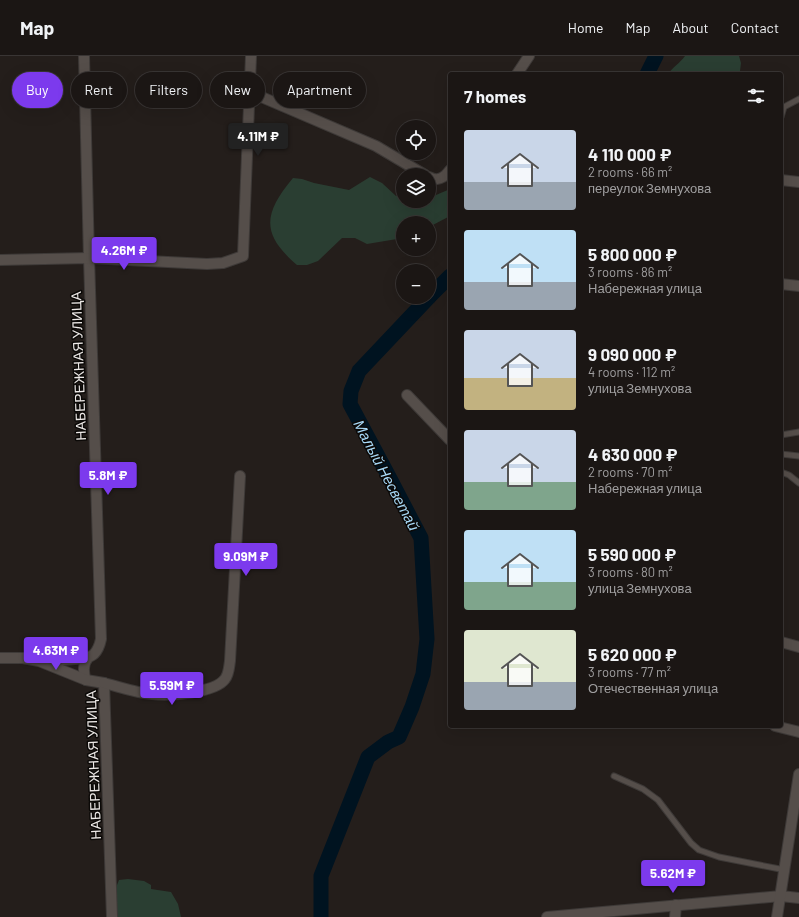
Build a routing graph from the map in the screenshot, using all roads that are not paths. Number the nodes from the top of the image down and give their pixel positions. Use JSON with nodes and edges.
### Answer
{"nodes":[{"id":1,"x":84,"y":56,"type":"edge"},
{"id":2,"x":251,"y":56,"type":"edge"},
{"id":3,"x":529,"y":56,"type":"edge"},
{"id":4,"x":251,"y":72,"type":"edge"},
{"id":5,"x":518,"y":72,"type":"edge"},
{"id":6,"x":265,"y":98,"type":"edge"},
{"id":7,"x":799,"y":99,"type":"edge"},
{"id":8,"x":249,"y":108,"type":"edge"},
{"id":9,"x":783,"y":110,"type":"edge"},
{"id":10,"x":413,"y":168,"type":"edge"},
{"id":11,"x":448,"y":172,"type":"edge"},
{"id":12,"x":436,"y":178,"type":"edge"},
{"id":13,"x":783,"y":180,"type":"edge"},
{"id":14,"x":799,"y":182,"type":"edge"},
{"id":15,"x":89,"y":258,"type":"junction"},
{"id":16,"x":0,"y":260,"type":"edge"},
{"id":17,"x":783,"y":284,"type":"edge"},
{"id":18,"x":799,"y":286,"type":"edge"},
{"id":19,"x":407,"y":395,"type":"dead end"},
{"id":20,"x":799,"y":432,"type":"edge"},
{"id":21,"x":783,"y":436,"type":"edge"},
{"id":22,"x":448,"y":438,"type":"edge"},
{"id":23,"x":783,"y":454,"type":"edge"},
{"id":24,"x":799,"y":456,"type":"edge"},
{"id":25,"x":783,"y":473,"type":"edge"},
{"id":26,"x":240,"y":476,"type":"dead end"},
{"id":27,"x":799,"y":483,"type":"edge"},
{"id":28,"x":783,"y":643,"type":"edge"},
{"id":29,"x":799,"y":647,"type":"edge"},
{"id":30,"x":0,"y":658,"type":"edge"},
{"id":31,"x":23,"y":658,"type":"junction"},
{"id":32,"x":87,"y":658,"type":"junction"},
{"id":33,"x":86,"y":680,"type":"junction"},
{"id":34,"x":104,"y":683,"type":"junction"},
{"id":35,"x":783,"y":728,"type":"edge"},
{"id":36,"x":799,"y":732,"type":"edge"},
{"id":37,"x":799,"y":774,"type":"edge"},
{"id":38,"x":614,"y":776,"type":"dead end"},
{"id":39,"x":785,"y":870,"type":"junction"},
{"id":40,"x":781,"y":896,"type":"junction"},
{"id":41,"x":799,"y":898,"type":"edge"},
{"id":42,"x":676,"y":905,"type":"junction"},
{"id":43,"x":615,"y":914,"type":"edge"},
{"id":44,"x":568,"y":916,"type":"edge"},
{"id":45,"x":112,"y":917,"type":"edge"},
{"id":46,"x":547,"y":917,"type":"edge"},
{"id":47,"x":675,"y":917,"type":"edge"},
{"id":48,"x":777,"y":917,"type":"edge"}],
"edges":[{"from":1,"to":15,"type":"street","name":"НАБЕРЕЖНАЯ УЛИЦА"},
{"from":2,"to":4,"type":"street"},
{"from":3,"to":5,"type":"street"},
{"from":6,"to":10,"type":"street"},
{"from":7,"to":9,"type":"lane"},
{"from":8,"to":15,"type":"street"},
{"from":11,"to":12,"type":"street"},
{"from":13,"to":14,"type":"street"},
{"from":15,"to":16,"type":"street"},
{"from":15,"to":32,"type":"street","name":"НАБЕРЕЖНАЯ УЛИЦА"},
{"from":17,"to":18,"type":"street"},
{"from":19,"to":22,"type":"street"},
{"from":20,"to":21,"type":"lane"},
{"from":23,"to":24,"type":"lane"},
{"from":25,"to":27,"type":"lane"},
{"from":26,"to":34,"type":"street"},
{"from":28,"to":29,"type":"street"},
{"from":30,"to":31,"type":"street"},
{"from":31,"to":32,"type":"street"},
{"from":31,"to":33,"type":"street"},
{"from":32,"to":33,"type":"street","name":"НАБЕРЕЖНАЯ УЛИЦА"},
{"from":33,"to":34,"type":"street","name":"НАБЕРЕЖНАЯ УЛИЦА"},
{"from":34,"to":45,"type":"street","name":"НАБЕРЕЖНАЯ УЛИЦА"},
{"from":35,"to":36,"type":"street"},
{"from":37,"to":39,"type":"street"},
{"from":38,"to":39,"type":"lane"},
{"from":39,"to":40,"type":"street"},
{"from":40,"to":41,"type":"street"},
{"from":40,"to":42,"type":"street"},
{"from":40,"to":48,"type":"street"},
{"from":42,"to":43,"type":"street"},
{"from":42,"to":47,"type":"street"},
{"from":43,"to":44,"type":"street"},
{"from":44,"to":46,"type":"street"}]}
